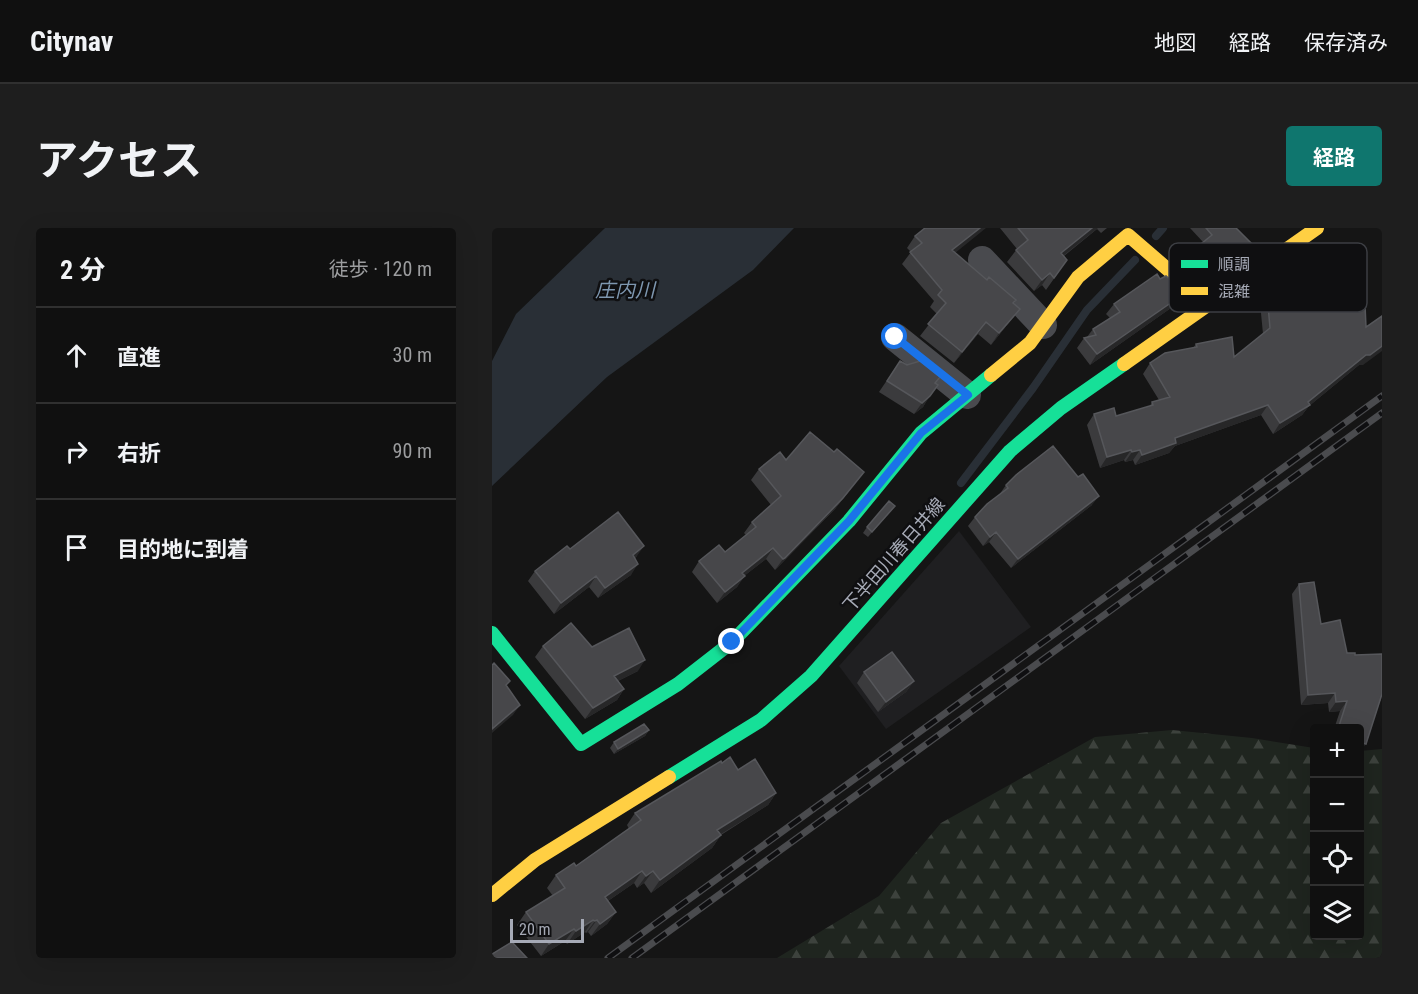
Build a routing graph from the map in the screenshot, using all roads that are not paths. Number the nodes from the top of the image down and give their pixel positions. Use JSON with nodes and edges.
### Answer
{"nodes":[{"id":1,"x":1317,"y":228,"type":"edge"},
{"id":2,"x":1296,"y":243,"type":"edge"},
{"id":3,"x":982,"y":260,"type":"dead end"},
{"id":4,"x":1169,"y":270,"type":"edge"},
{"id":5,"x":1199,"y":312,"type":"edge"},
{"id":6,"x":1043,"y":325,"type":"junction"},
{"id":7,"x":895,"y":337,"type":"dead end"},
{"id":8,"x":968,"y":395,"type":"junction"},
{"id":9,"x":492,"y":633,"type":"edge"},
{"id":10,"x":492,"y":895,"type":"edge"}],
"edges":[{"from":1,"to":2,"type":"main road","name":"下半田川春日井線"},
{"from":3,"to":6,"type":"street"},
{"from":4,"to":6,"type":"main road"},
{"from":5,"to":10,"type":"main road","name":"下半田川春日井線"},
{"from":6,"to":8,"type":"main road"},
{"from":7,"to":8,"type":"street"},
{"from":8,"to":9,"type":"main road"}]}
